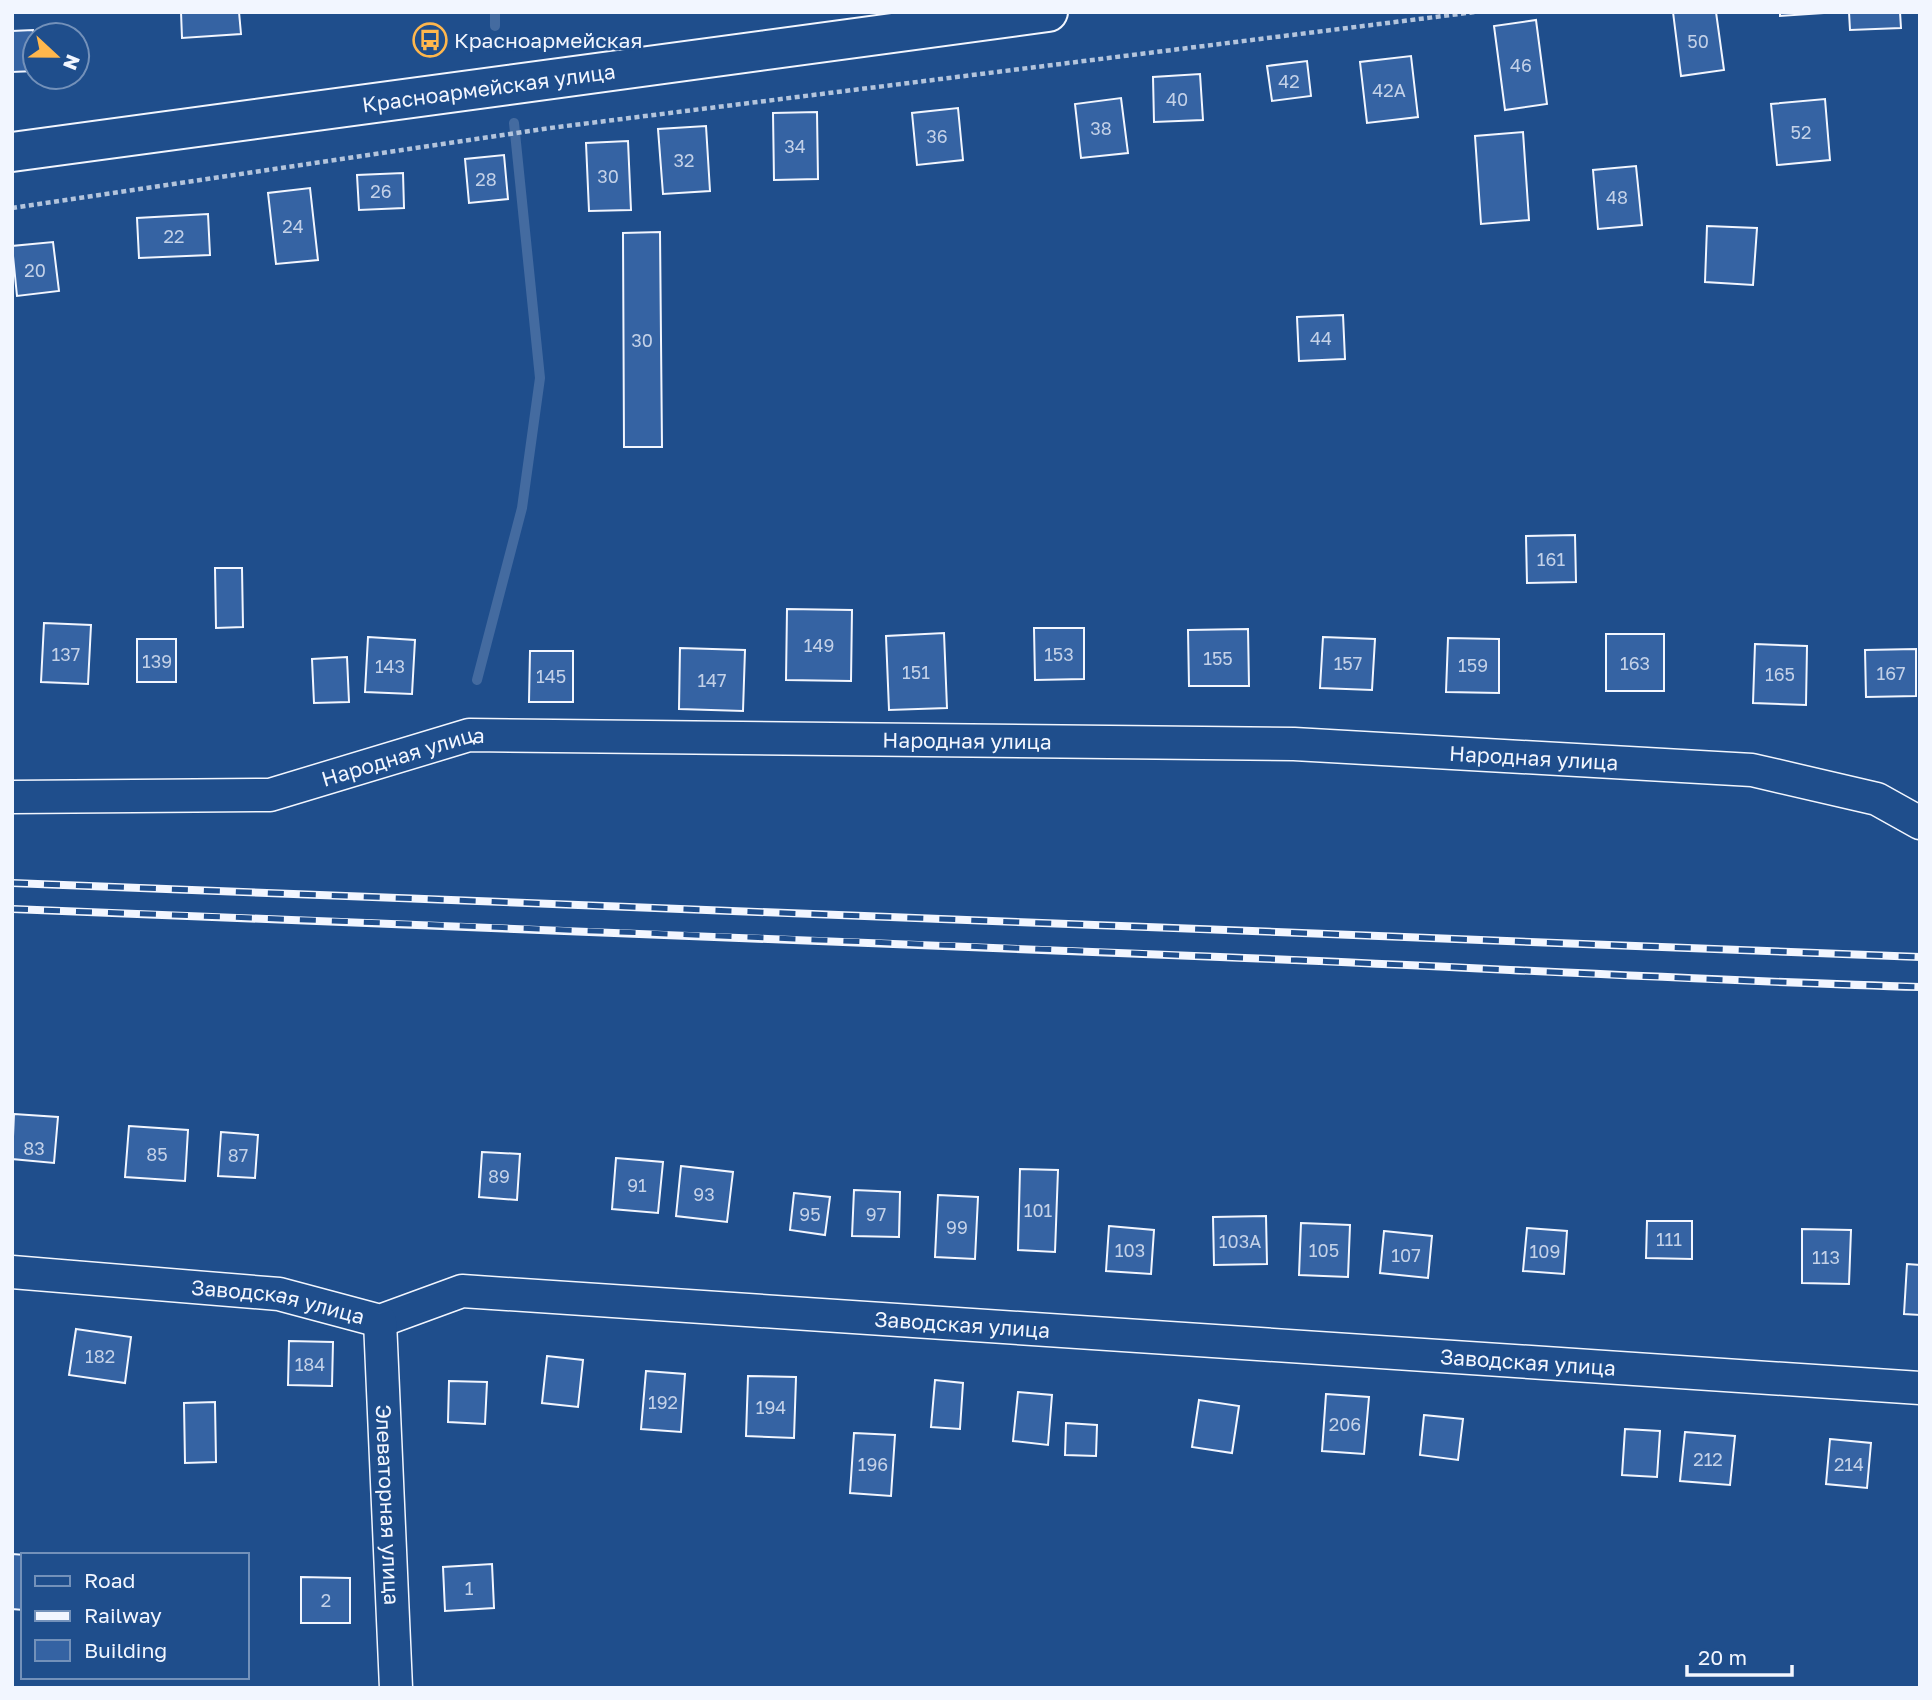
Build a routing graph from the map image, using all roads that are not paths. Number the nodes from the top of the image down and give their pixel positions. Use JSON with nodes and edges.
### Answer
{"nodes":[{"id":1,"x":1048,"y":12,"type":"edge"},
{"id":2,"x":12,"y":152,"type":"edge"},
{"id":3,"x":12,"y":797,"type":"edge"},
{"id":4,"x":1920,"y":822,"type":"edge"},
{"id":5,"x":12,"y":1272,"type":"edge"},
{"id":6,"x":380,"y":1321,"type":"junction"},
{"id":7,"x":1920,"y":1388,"type":"edge"},
{"id":8,"x":396,"y":1688,"type":"edge"}],
"edges":[{"from":1,"to":2,"type":"street","name":"Красноармейская улица"},
{"from":3,"to":4,"type":"street","name":"Народная улица"},
{"from":5,"to":6,"type":"street","name":"Заводская улица"},
{"from":6,"to":7,"type":"street","name":"Заводская улица"},
{"from":6,"to":8,"type":"street","name":"Элеваторная улица"}]}
